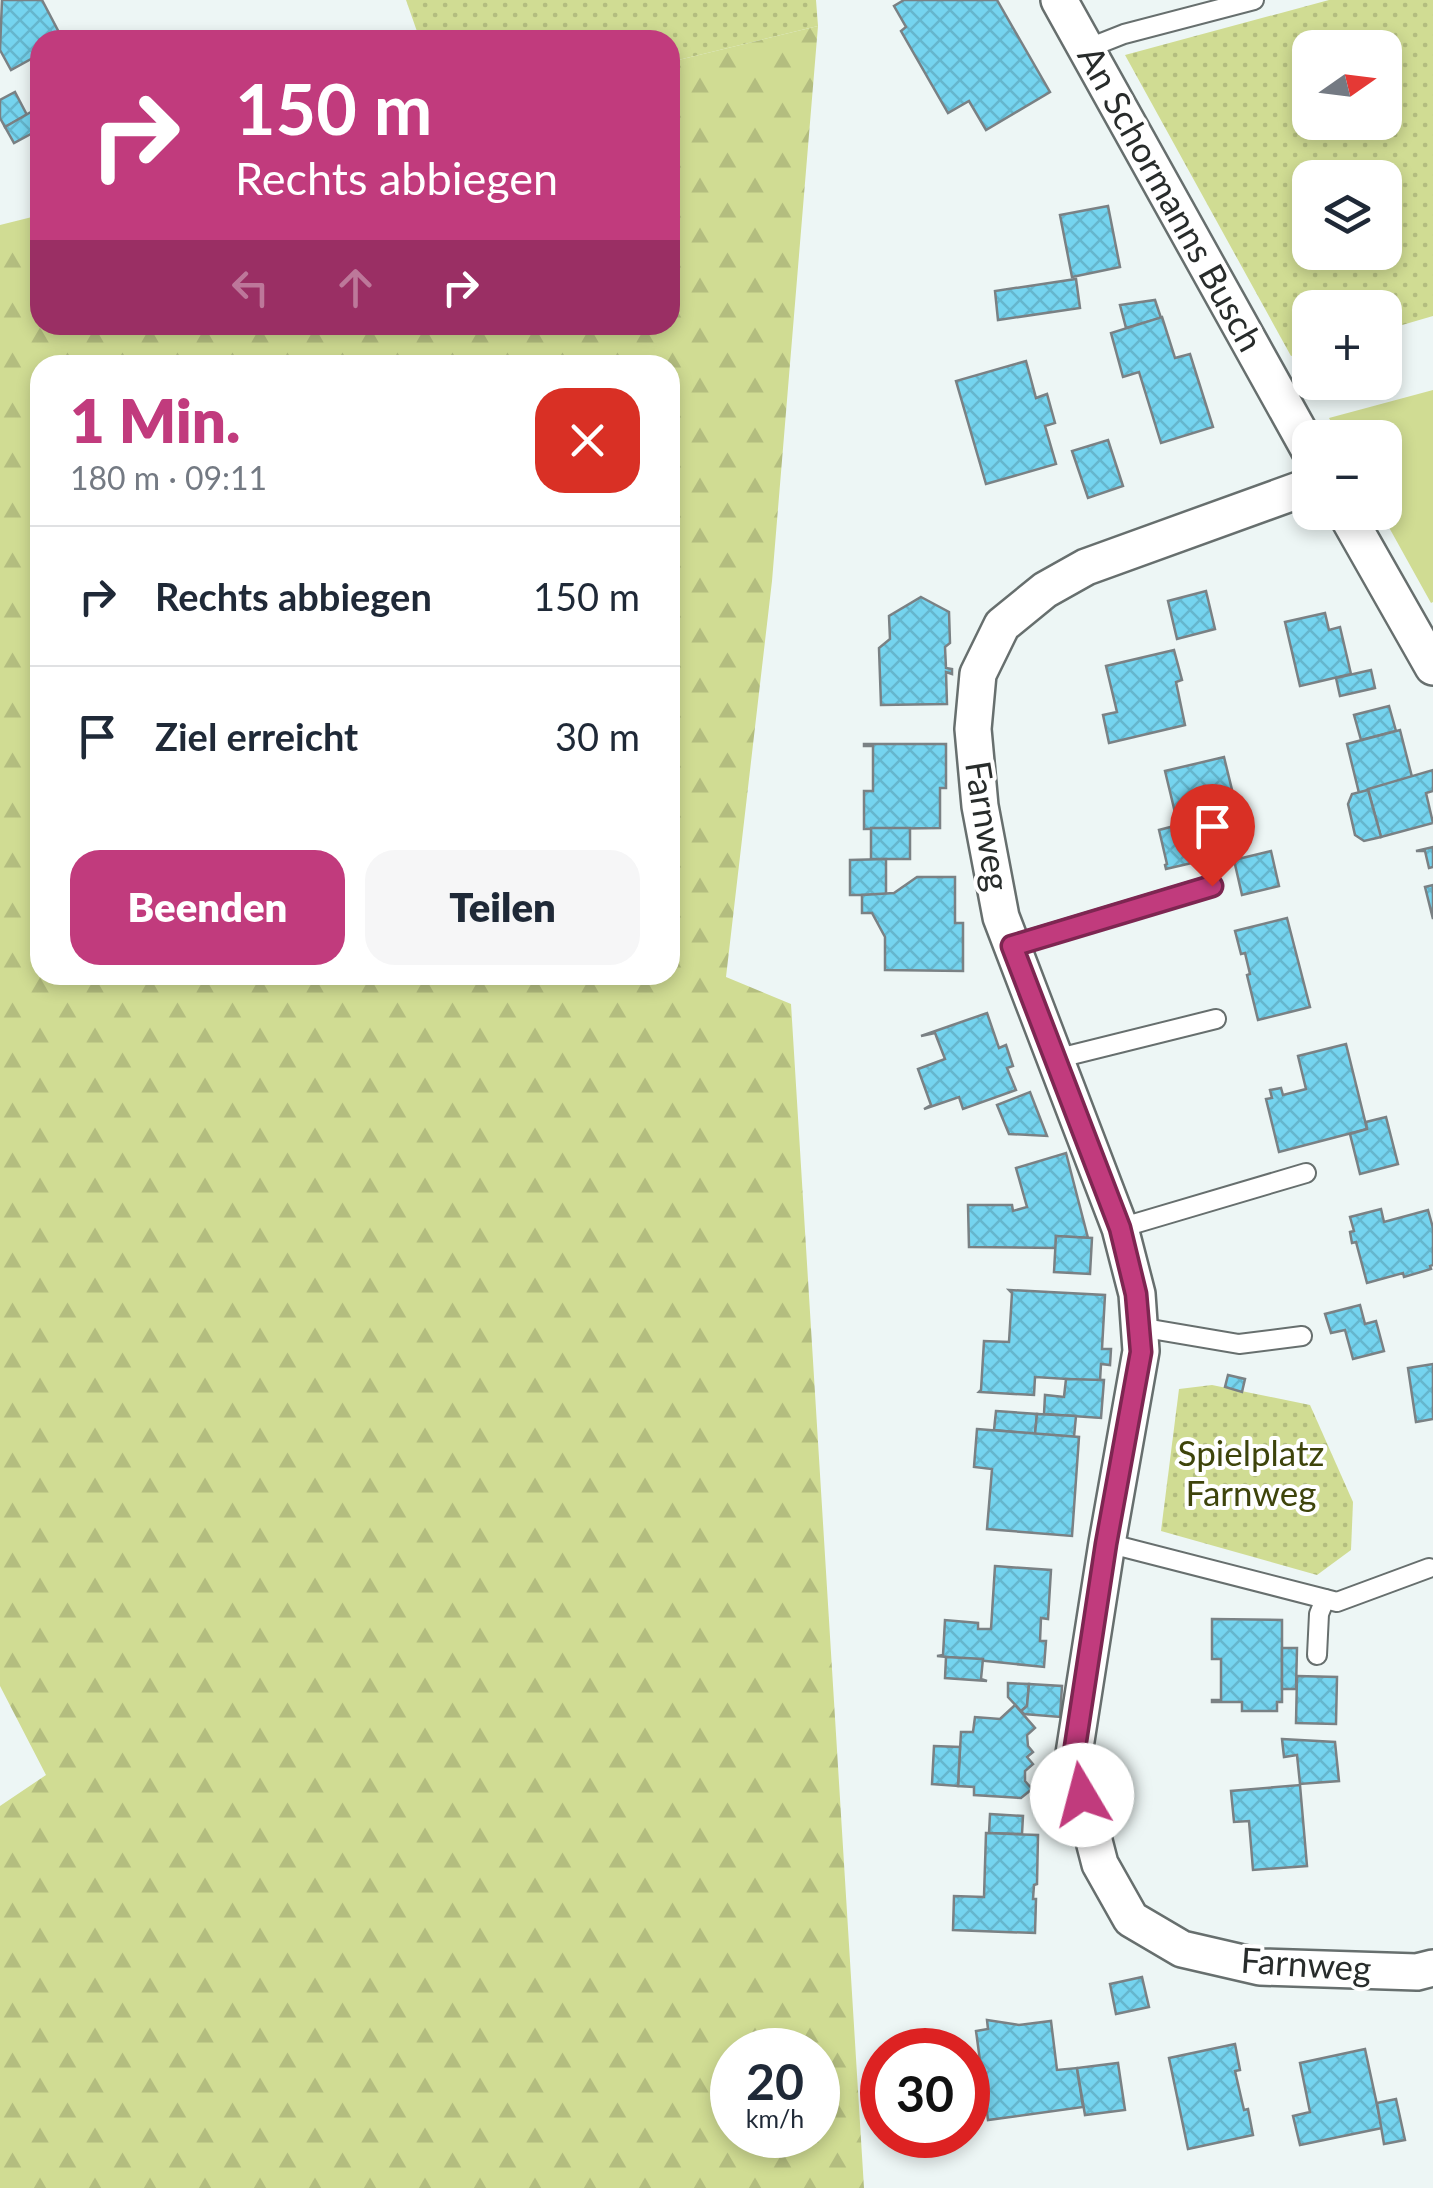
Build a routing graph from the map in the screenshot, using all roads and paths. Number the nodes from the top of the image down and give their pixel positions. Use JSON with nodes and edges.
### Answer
{"nodes":[{"id":1,"x":1059,"y":0,"type":"edge"},
{"id":2,"x":1254,"y":0,"type":"edge"},
{"id":3,"x":1086,"y":49,"type":"junction"},
{"id":4,"x":1293,"y":420,"type":"edge"},
{"id":5,"x":1292,"y":493,"type":"edge"},
{"id":6,"x":1355,"y":530,"type":"edge"},
{"id":7,"x":1433,"y":667,"type":"edge"},
{"id":8,"x":1212,"y":886,"type":"dead end"},
{"id":9,"x":1012,"y":946,"type":"junction"},
{"id":10,"x":1216,"y":1020,"type":"dead end"},
{"id":11,"x":1055,"y":1059,"type":"junction"},
{"id":12,"x":1306,"y":1173,"type":"dead end"},
{"id":13,"x":1120,"y":1228,"type":"junction"},
{"id":14,"x":1139,"y":1327,"type":"junction"},
{"id":15,"x":1302,"y":1336,"type":"dead end"},
{"id":16,"x":1106,"y":1544,"type":"junction"},
{"id":17,"x":1429,"y":1568,"type":"dead end"},
{"id":18,"x":1325,"y":1599,"type":"junction"},
{"id":19,"x":1317,"y":1655,"type":"dead end"},
{"id":20,"x":1433,"y":1968,"type":"edge"}],
"edges":[{"from":1,"to":3,"type":"street","name":"An Schormanns Busch"},
{"from":2,"to":3,"type":"lane"},
{"from":3,"to":4,"type":"street","name":"An Schormanns Busch"},
{"from":5,"to":9,"type":"street","name":"Farnweg"},
{"from":6,"to":7,"type":"street"},
{"from":8,"to":9,"type":"lane"},
{"from":9,"to":11,"type":"street","name":"Farnweg"},
{"from":10,"to":11,"type":"lane"},
{"from":11,"to":13,"type":"street","name":"Farnweg"},
{"from":12,"to":13,"type":"lane"},
{"from":13,"to":14,"type":"street","name":"Farnweg"},
{"from":14,"to":15,"type":"lane"},
{"from":14,"to":16,"type":"street","name":"Farnweg"},
{"from":16,"to":18,"type":"lane"},
{"from":16,"to":20,"type":"street","name":"Farnweg"},
{"from":17,"to":18,"type":"lane"},
{"from":18,"to":19,"type":"lane"}]}
